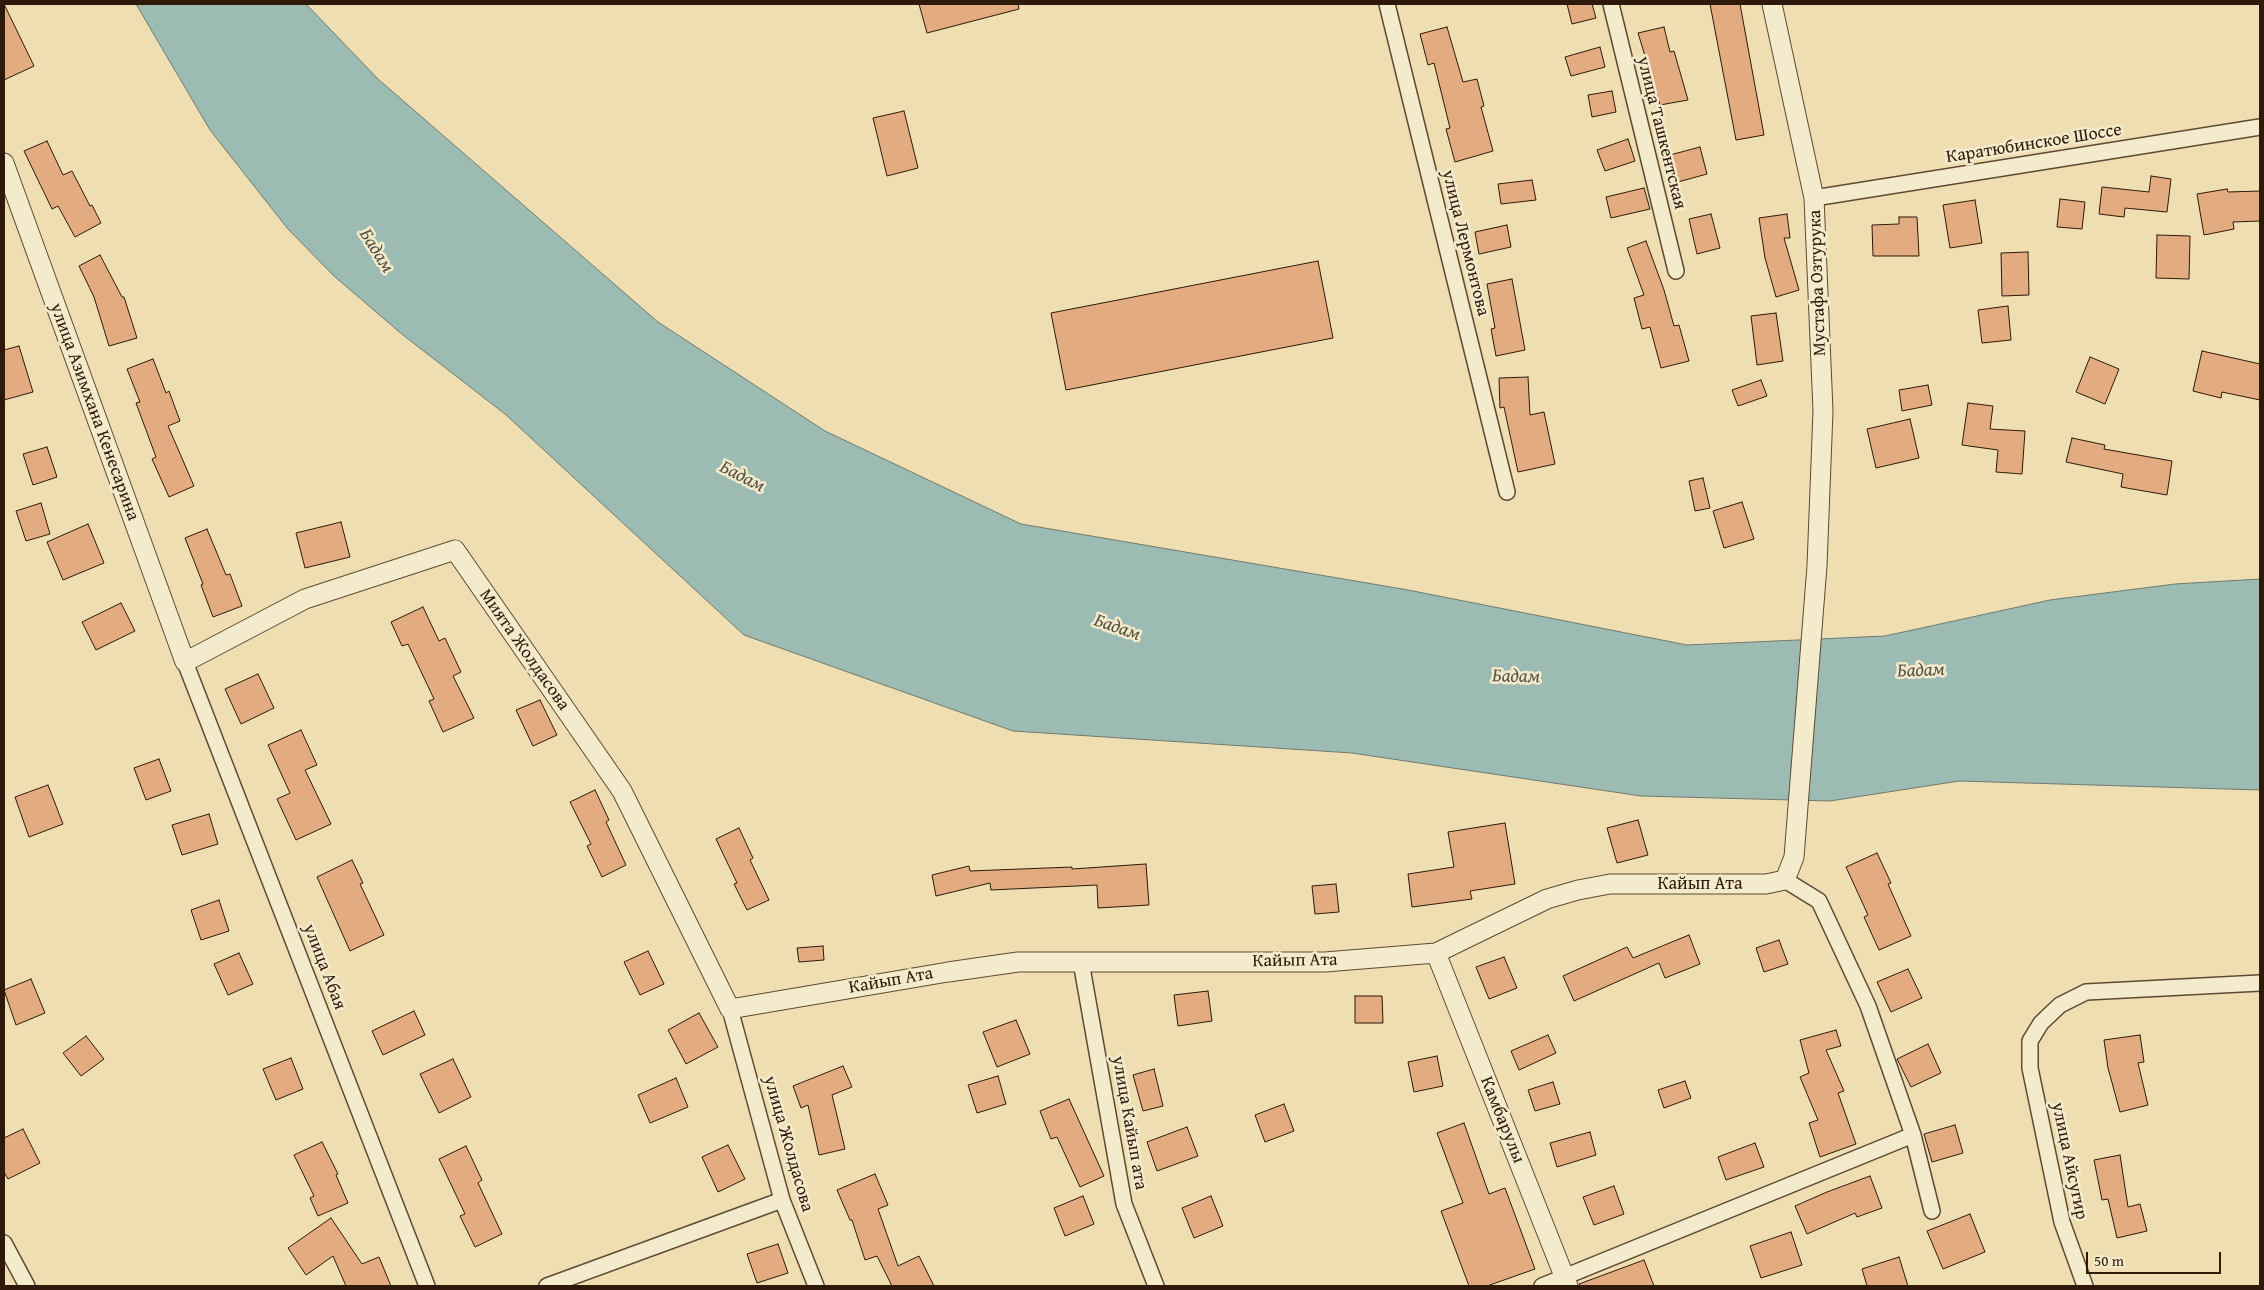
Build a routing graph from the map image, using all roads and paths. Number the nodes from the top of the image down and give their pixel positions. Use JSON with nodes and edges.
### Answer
{"nodes":[{"id":1,"x":1387,"y":4,"type":"edge"},
{"id":2,"x":1610,"y":4,"type":"edge"},
{"id":3,"x":1772,"y":4,"type":"edge"},
{"id":4,"x":2260,"y":128,"type":"edge"},
{"id":5,"x":4,"y":163,"type":"edge"},
{"id":6,"x":1814,"y":198,"type":"junction"},
{"id":7,"x":1676,"y":271,"type":"dead end"},
{"id":8,"x":1508,"y":492,"type":"dead end"},
{"id":9,"x":185,"y":662,"type":"junction"},
{"id":10,"x":1785,"y":880,"type":"junction"},
{"id":11,"x":1436,"y":954,"type":"junction"},
{"id":12,"x":1081,"y":962,"type":"junction"},
{"id":13,"x":2260,"y":982,"type":"edge"},
{"id":14,"x":730,"y":1009,"type":"junction"},
{"id":15,"x":1913,"y":1135,"type":"junction"},
{"id":16,"x":782,"y":1200,"type":"junction"},
{"id":17,"x":1932,"y":1211,"type":"dead end"},
{"id":18,"x":4,"y":1243,"type":"edge"},
{"id":19,"x":1566,"y":1282,"type":"edge"},
{"id":20,"x":27,"y":1286,"type":"edge"},
{"id":21,"x":427,"y":1286,"type":"edge"},
{"id":22,"x":547,"y":1286,"type":"edge"},
{"id":23,"x":816,"y":1286,"type":"edge"},
{"id":24,"x":1156,"y":1286,"type":"edge"},
{"id":25,"x":1542,"y":1286,"type":"edge"},
{"id":26,"x":2085,"y":1286,"type":"edge"}],
"edges":[{"from":1,"to":8,"type":"street","name":"улица Лермонтова"},
{"from":2,"to":7,"type":"street","name":"улица Ташкентская"},
{"from":3,"to":6,"type":"street","name":"Мустафа Озтурука"},
{"from":4,"to":6,"type":"street","name":"Каратюбинское Шоссе"},
{"from":5,"to":9,"type":"street","name":"улица Азимхана Кенесарина"},
{"from":6,"to":10,"type":"street","name":"Мустафа Озтурука"},
{"from":9,"to":14,"type":"street","name":"Мията Жолдасова"},
{"from":9,"to":21,"type":"street","name":"улица Абая"},
{"from":10,"to":11,"type":"street","name":"Кайып Ата"},
{"from":10,"to":15,"type":"street"},
{"from":11,"to":12,"type":"street","name":"Кайып Ата"},
{"from":11,"to":19,"type":"street","name":"Камбарулы"},
{"from":12,"to":14,"type":"street","name":"Кайып Ата"},
{"from":12,"to":24,"type":"street","name":"улица Кайып ата"},
{"from":13,"to":26,"type":"street","name":"улица Айсугир"},
{"from":14,"to":16,"type":"street","name":"улица Жолдасова"},
{"from":15,"to":17,"type":"street"},
{"from":15,"to":19,"type":"street"},
{"from":16,"to":22,"type":"street"},
{"from":16,"to":23,"type":"street","name":"улица Жолдасова"},
{"from":18,"to":20,"type":"street"},
{"from":19,"to":25,"type":"street"}]}
